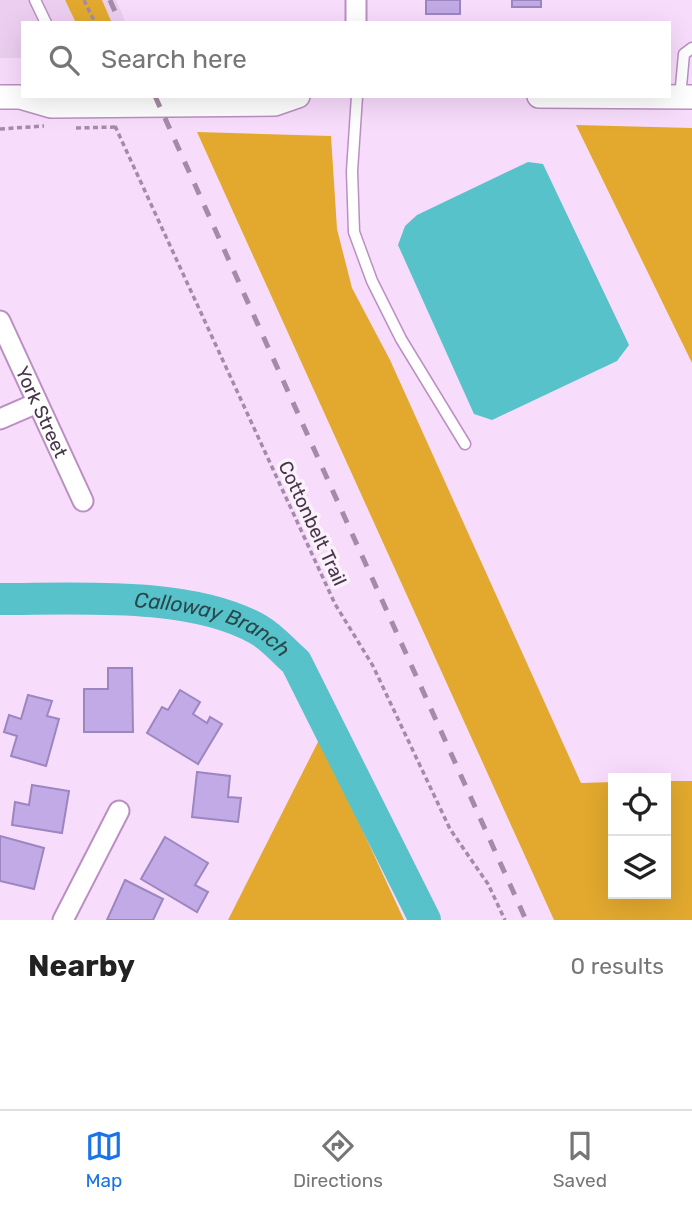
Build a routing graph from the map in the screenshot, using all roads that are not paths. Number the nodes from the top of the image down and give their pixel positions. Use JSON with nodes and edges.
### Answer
{"nodes":[{"id":1,"x":36,"y":0,"type":"edge"},
{"id":2,"x":356,"y":0,"type":"edge"},
{"id":3,"x":45,"y":21,"type":"edge"},
{"id":4,"x":356,"y":21,"type":"edge"},
{"id":5,"x":692,"y":48,"type":"edge"},
{"id":6,"x":14,"y":97,"type":"edge"},
{"id":7,"x":686,"y":97,"type":"edge"},
{"id":8,"x":292,"y":98,"type":"edge"},
{"id":9,"x":357,"y":98,"type":"edge"},
{"id":10,"x":0,"y":321,"type":"edge"},
{"id":11,"x":37,"y":403,"type":"junction"},
{"id":12,"x":0,"y":419,"type":"edge"},
{"id":13,"x":465,"y":444,"type":"dead end"},
{"id":14,"x":83,"y":501,"type":"dead end"},
{"id":15,"x":119,"y":811,"type":"dead end"},
{"id":16,"x":63,"y":920,"type":"edge"}],
"edges":[{"from":1,"to":3,"type":"lane"},
{"from":2,"to":4,"type":"street"},
{"from":5,"to":7,"type":"lane"},
{"from":6,"to":8,"type":"street"},
{"from":9,"to":13,"type":"lane"},
{"from":10,"to":11,"type":"street","name":"York Street"},
{"from":11,"to":12,"type":"street"},
{"from":11,"to":14,"type":"street","name":"York Street"},
{"from":15,"to":16,"type":"street"}]}
